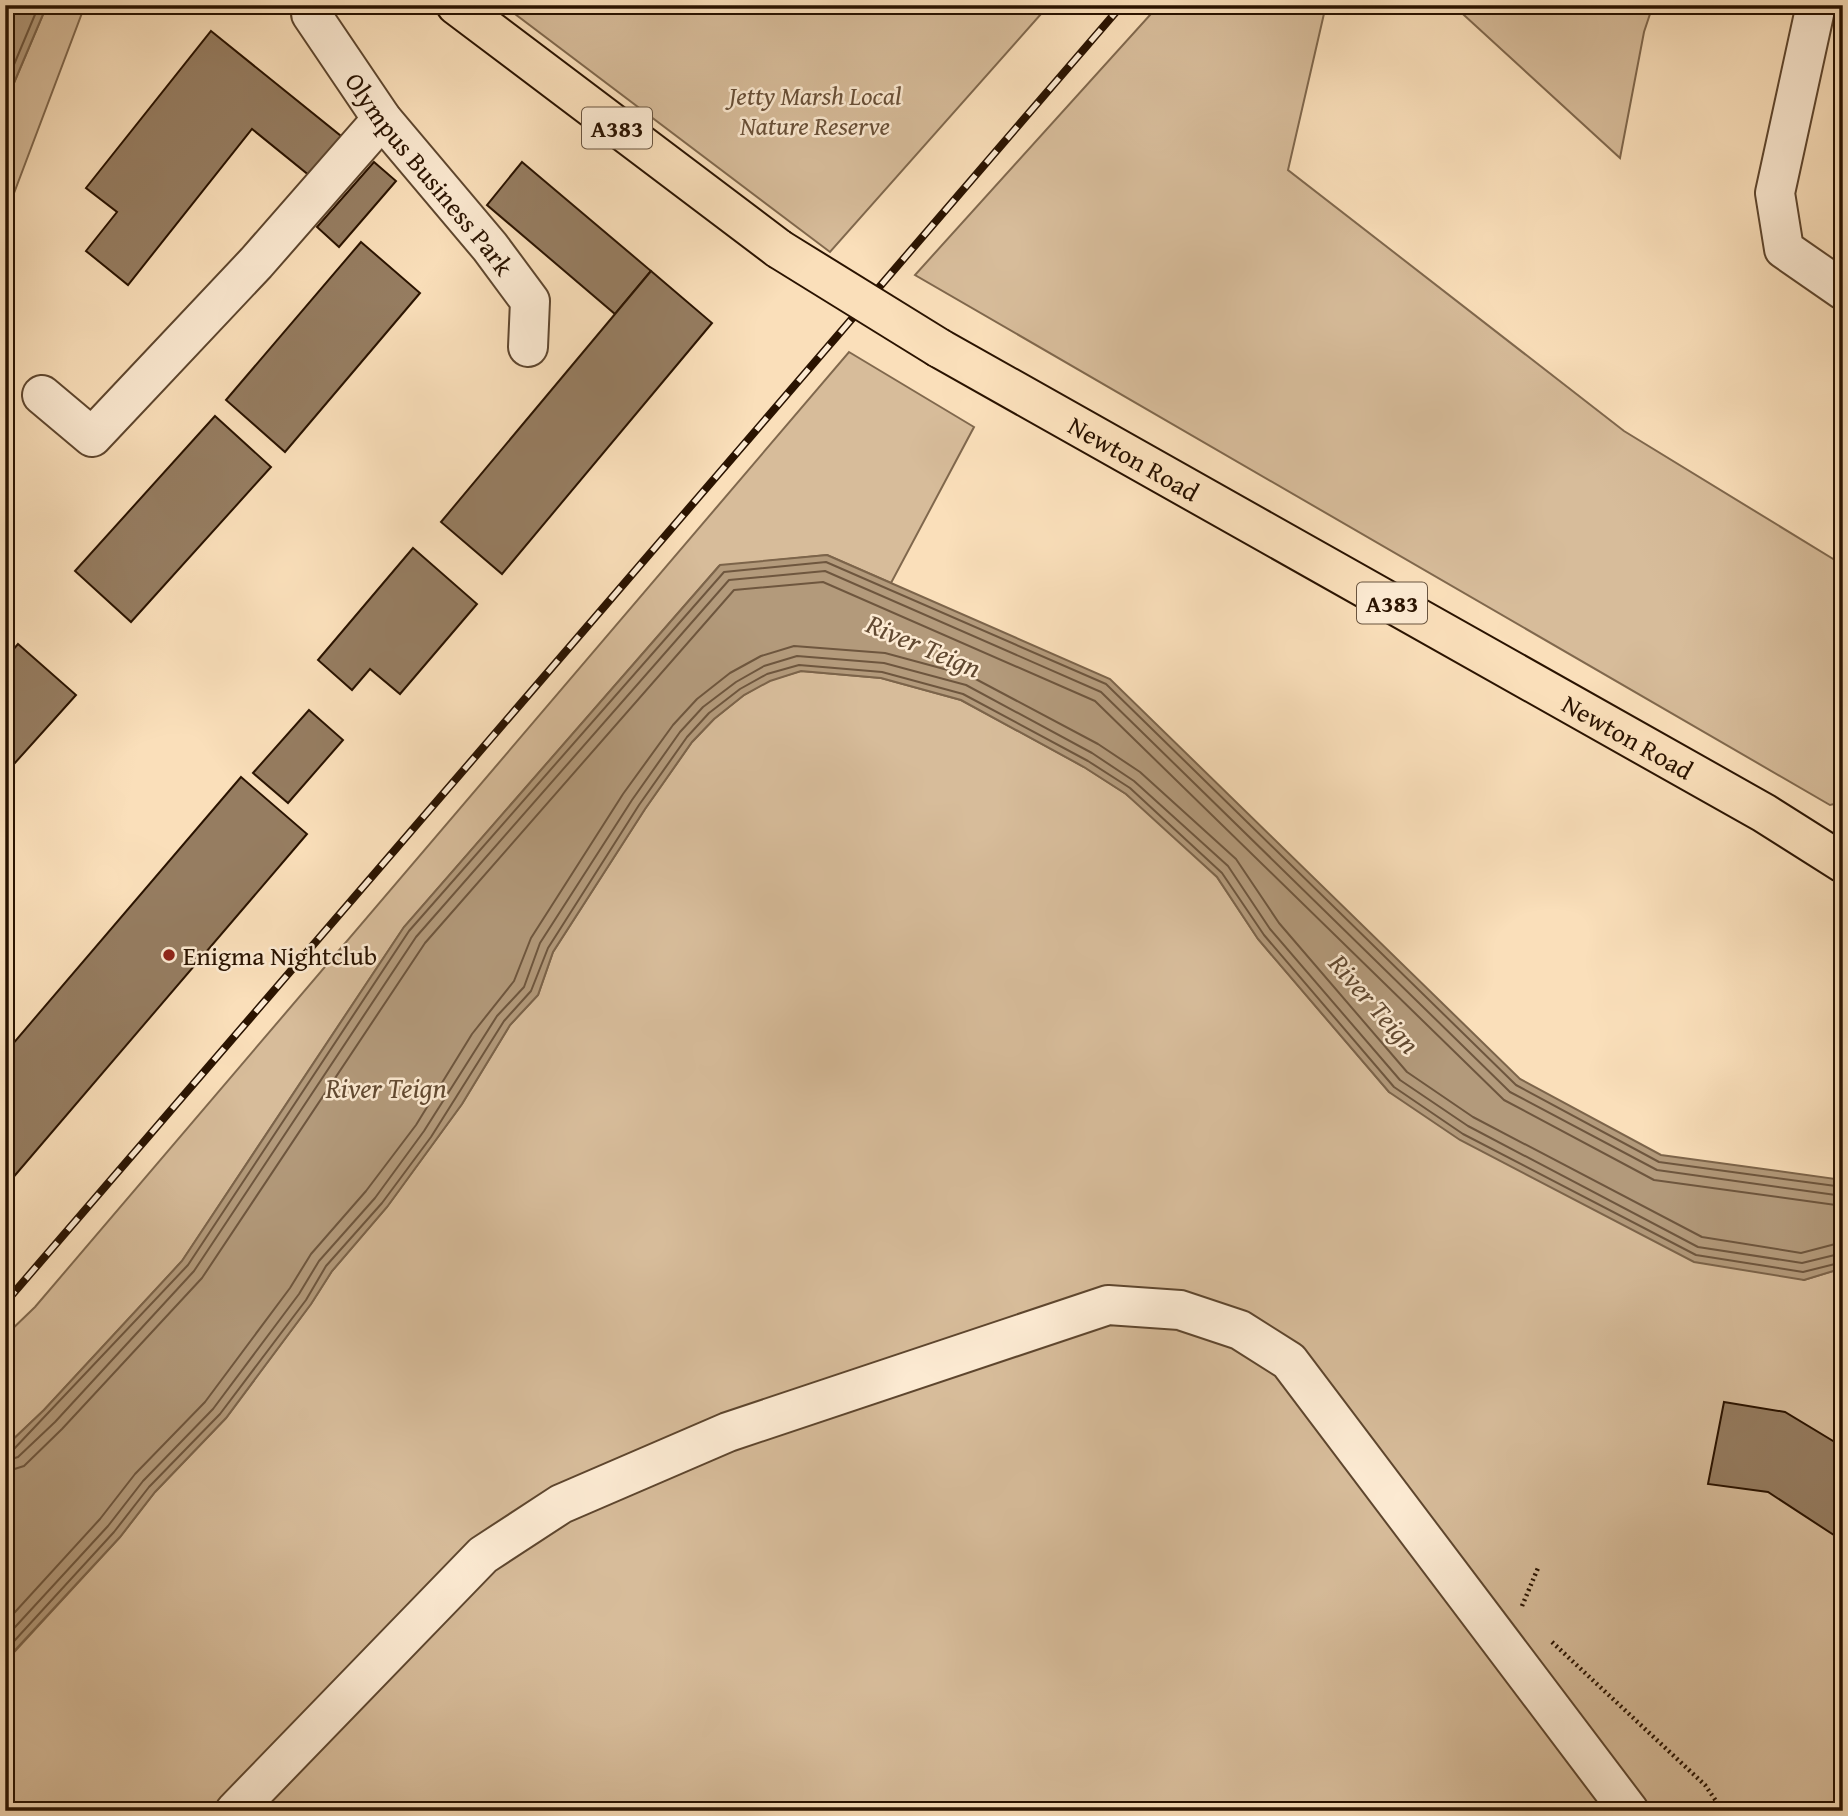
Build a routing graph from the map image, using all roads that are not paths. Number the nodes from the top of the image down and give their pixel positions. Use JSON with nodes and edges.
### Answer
{"nodes":[{"id":1,"x":317,"y":5,"type":"edge"},
{"id":2,"x":456,"y":5,"type":"edge"},
{"id":3,"x":1816,"y":5,"type":"edge"},
{"id":4,"x":382,"y":119,"type":"junction"},
{"id":5,"x":1843,"y":290,"type":"edge"},
{"id":6,"x":528,"y":347,"type":"dead end"},
{"id":7,"x":42,"y":395,"type":"dead end"},
{"id":8,"x":1843,"y":863,"type":"edge"},
{"id":9,"x":235,"y":1811,"type":"edge"},
{"id":10,"x":1629,"y":1811,"type":"edge"}],
"edges":[{"from":1,"to":4,"type":"street","name":"Olympus Business Park"},
{"from":2,"to":8,"type":"main road","name":"Newton Road","number":"A383","bridge":true},
{"from":3,"to":5,"type":"street"},
{"from":4,"to":6,"type":"street","name":"Olympus Business Park"},
{"from":4,"to":7,"type":"street"},
{"from":9,"to":10,"type":"street"}]}
